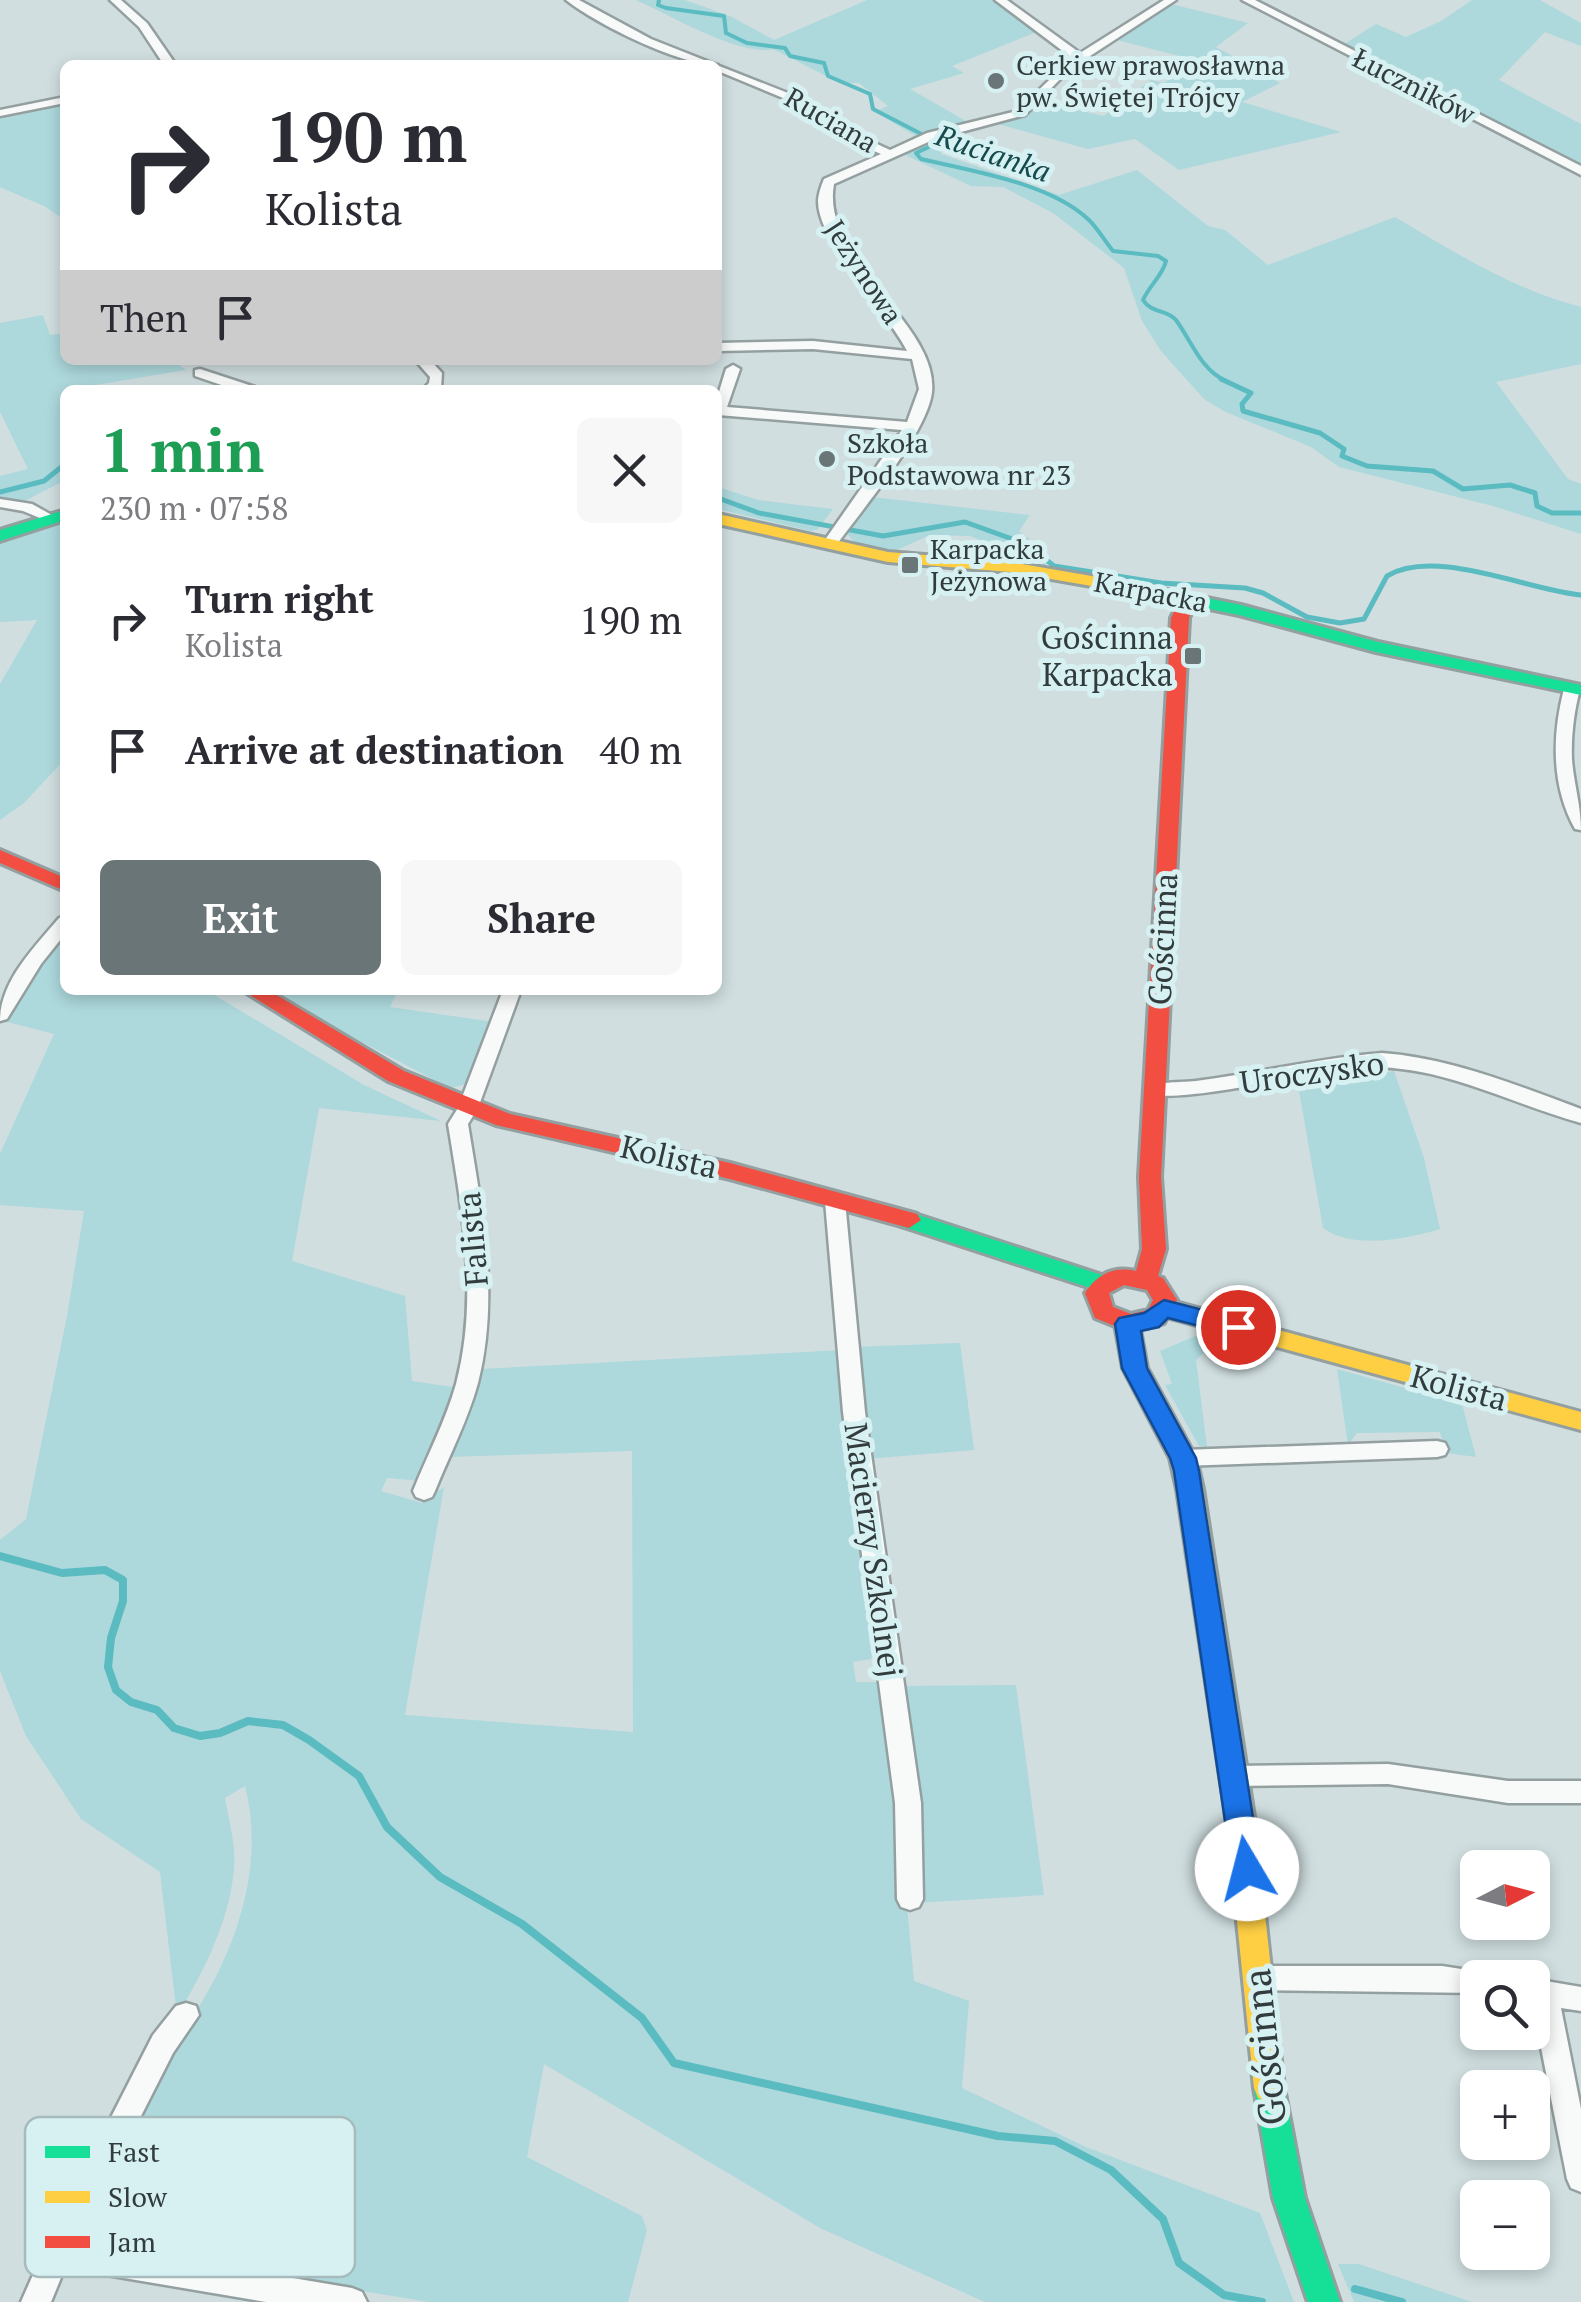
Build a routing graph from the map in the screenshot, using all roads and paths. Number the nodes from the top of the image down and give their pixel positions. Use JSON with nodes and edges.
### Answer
{"nodes":[{"id":1,"x":116,"y":0,"type":"edge"},
{"id":2,"x":572,"y":0,"type":"edge"},
{"id":3,"x":1000,"y":0,"type":"edge"},
{"id":4,"x":1171,"y":0,"type":"edge"},
{"id":5,"x":1246,"y":0,"type":"edge"},
{"id":6,"x":1080,"y":59,"type":"junction"},
{"id":7,"x":167,"y":60,"type":"edge"},
{"id":8,"x":698,"y":60,"type":"edge"},
{"id":9,"x":722,"y":69,"type":"edge"},
{"id":10,"x":60,"y":101,"type":"edge"},
{"id":11,"x":0,"y":113,"type":"edge"},
{"id":12,"x":888,"y":153,"type":"junction"},
{"id":13,"x":1581,"y":171,"type":"edge"},
{"id":14,"x":722,"y":346,"type":"edge"},
{"id":15,"x":918,"y":356,"type":"junction"},
{"id":16,"x":733,"y":369,"type":"dead end"},
{"id":17,"x":200,"y":373,"type":"dead end"},
{"id":18,"x":235,"y":385,"type":"edge"},
{"id":19,"x":722,"y":402,"type":"edge"},
{"id":20,"x":722,"y":411,"type":"edge"},
{"id":21,"x":910,"y":426,"type":"junction"},
{"id":22,"x":0,"y":503,"type":"edge"},
{"id":23,"x":59,"y":517,"type":"edge"},
{"id":24,"x":722,"y":519,"type":"edge"},
{"id":25,"x":838,"y":532,"type":"junction"},
{"id":26,"x":0,"y":536,"type":"edge"},
{"id":27,"x":1188,"y":599,"type":"junction"},
{"id":28,"x":1576,"y":689,"type":"edge"},
{"id":29,"x":1581,"y":826,"type":"edge"},
{"id":30,"x":0,"y":856,"type":"edge"},
{"id":31,"x":60,"y":882,"type":"edge"},
{"id":32,"x":60,"y":928,"type":"edge"},
{"id":33,"x":261,"y":995,"type":"edge"},
{"id":34,"x":510,"y":995,"type":"edge"},
{"id":35,"x":0,"y":1015,"type":"edge"},
{"id":36,"x":1154,"y":1091,"type":"junction"},
{"id":37,"x":468,"y":1108,"type":"junction"},
{"id":38,"x":1581,"y":1116,"type":"edge"},
{"id":39,"x":835,"y":1201,"type":"junction"},
{"id":40,"x":1145,"y":1279,"type":"junction"},
{"id":41,"x":1103,"y":1284,"type":"junction"},
{"id":42,"x":1164,"y":1308,"type":"junction"},
{"id":43,"x":1128,"y":1324,"type":"junction"},
{"id":44,"x":1581,"y":1420,"type":"edge"},
{"id":45,"x":1437,"y":1450,"type":"dead end"},
{"id":46,"x":1183,"y":1458,"type":"junction"},
{"id":47,"x":424,"y":1491,"type":"dead end"},
{"id":48,"x":1234,"y":1776,"type":"junction"},
{"id":49,"x":1581,"y":1792,"type":"edge"},
{"id":50,"x":910,"y":1899,"type":"dead end"},
{"id":51,"x":1258,"y":1978,"type":"junction"},
{"id":52,"x":1460,"y":1980,"type":"edge"},
{"id":53,"x":1550,"y":1994,"type":"edge"},
{"id":54,"x":1581,"y":1998,"type":"edge"},
{"id":55,"x":186,"y":2015,"type":"dead end"},
{"id":56,"x":1550,"y":2044,"type":"edge"},
{"id":57,"x":126,"y":2117,"type":"edge"},
{"id":58,"x":1581,"y":2180,"type":"edge"},
{"id":59,"x":46,"y":2277,"type":"edge"},
{"id":60,"x":201,"y":2277,"type":"edge"},
{"id":61,"x":36,"y":2302,"type":"edge"},
{"id":62,"x":352,"y":2302,"type":"edge"},
{"id":63,"x":1324,"y":2302,"type":"edge"}],
"edges":[{"from":1,"to":7,"type":"street"},
{"from":2,"to":8,"type":"street","name":"Ruciana"},
{"from":3,"to":6,"type":"street"},
{"from":4,"to":6,"type":"street","name":"Jeżynowa"},
{"from":5,"to":13,"type":"street","name":"Łuczników"},
{"from":6,"to":12,"type":"street","name":"Jeżynowa"},
{"from":9,"to":12,"type":"street","name":"Ruciana"},
{"from":10,"to":11,"type":"street"},
{"from":12,"to":15,"type":"street","name":"Jeżynowa"},
{"from":14,"to":15,"type":"street"},
{"from":15,"to":21,"type":"street","name":"Jeżynowa"},
{"from":16,"to":19,"type":"street"},
{"from":17,"to":18,"type":"street"},
{"from":20,"to":21,"type":"street"},
{"from":21,"to":25,"type":"street","name":"Jeżynowa"},
{"from":22,"to":23,"type":"street"},
{"from":23,"to":26,"type":"street"},
{"from":24,"to":25,"type":"street","name":"Karpacka"},
{"from":25,"to":27,"type":"street","name":"Karpacka"},
{"from":27,"to":28,"type":"street","name":"Karpacka"},
{"from":27,"to":36,"type":"street","name":"Gościnna"},
{"from":28,"to":29,"type":"street"},
{"from":30,"to":31,"type":"street"},
{"from":32,"to":35,"type":"street"},
{"from":33,"to":37,"type":"street","name":"Kolista"},
{"from":34,"to":37,"type":"street","name":"Falista"},
{"from":36,"to":38,"type":"street","name":"Uroczysko"},
{"from":36,"to":40,"type":"street","name":"Gościnna"},
{"from":37,"to":39,"type":"street","name":"Kolista"},
{"from":37,"to":47,"type":"street","name":"Falista"},
{"from":39,"to":41,"type":"street","name":"Kolista"},
{"from":39,"to":50,"type":"street","name":"Macierzy Szkolnej"},
{"from":40,"to":41,"type":"street"},
{"from":40,"to":42,"type":"street"},
{"from":41,"to":43,"type":"street"},
{"from":42,"to":43,"type":"street"},
{"from":42,"to":44,"type":"street","name":"Kolista"},
{"from":43,"to":46,"type":"street","name":"Gościnna"},
{"from":45,"to":46,"type":"street"},
{"from":46,"to":48,"type":"street","name":"Gościnna"},
{"from":48,"to":49,"type":"street"},
{"from":48,"to":51,"type":"street","name":"Gościnna"},
{"from":51,"to":52,"type":"street"},
{"from":51,"to":63,"type":"street","name":"Gościnna"},
{"from":53,"to":54,"type":"street"},
{"from":55,"to":57,"type":"street"},
{"from":56,"to":58,"type":"street"},
{"from":59,"to":61,"type":"street"},
{"from":60,"to":62,"type":"street"}]}
